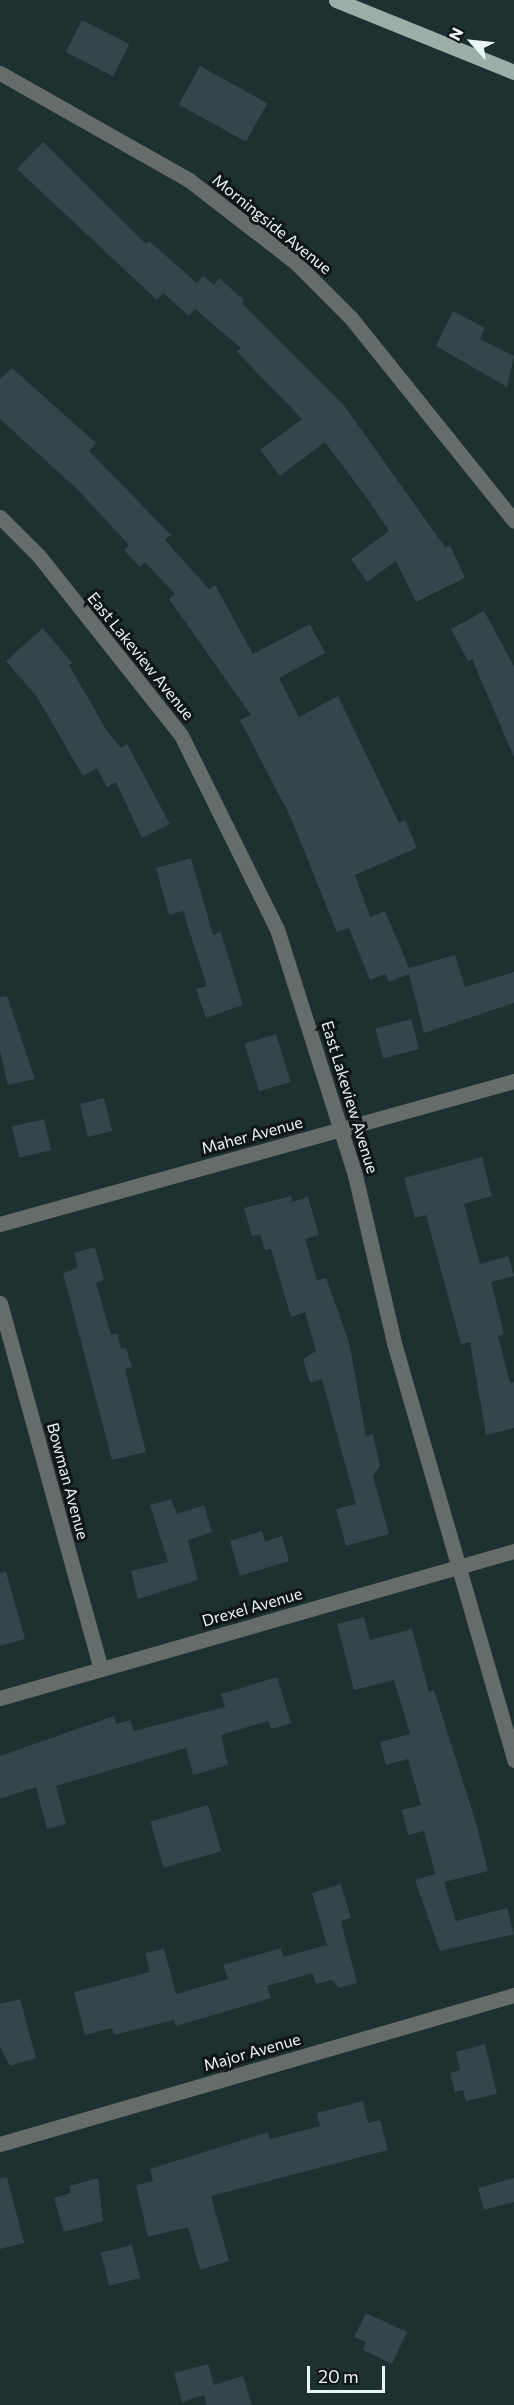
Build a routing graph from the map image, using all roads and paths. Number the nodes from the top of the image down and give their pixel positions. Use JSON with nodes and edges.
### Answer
{"nodes":[{"id":1,"x":336,"y":0,"type":"edge"},
{"id":2,"x":514,"y":72,"type":"edge"},
{"id":3,"x":0,"y":73,"type":"edge"},
{"id":4,"x":0,"y":517,"type":"edge"},
{"id":5,"x":514,"y":521,"type":"edge"},
{"id":6,"x":514,"y":1081,"type":"edge"},
{"id":7,"x":341,"y":1131,"type":"junction"},
{"id":8,"x":0,"y":1224,"type":"edge"},
{"id":9,"x":0,"y":1303,"type":"edge"},
{"id":10,"x":514,"y":1551,"type":"edge"},
{"id":11,"x":459,"y":1566,"type":"junction"},
{"id":12,"x":101,"y":1669,"type":"junction"},
{"id":13,"x":0,"y":1698,"type":"edge"},
{"id":14,"x":514,"y":1760,"type":"edge"},
{"id":15,"x":514,"y":1995,"type":"edge"},
{"id":16,"x":0,"y":2144,"type":"edge"}],
"edges":[{"from":1,"to":2,"type":"main road"},
{"from":3,"to":5,"type":"street","name":"Morningside Avenue"},
{"from":4,"to":7,"type":"street","name":"East Lakeview Avenue"},
{"from":6,"to":7,"type":"street","name":"Maher Avenue"},
{"from":7,"to":8,"type":"street","name":"Maher Avenue"},
{"from":7,"to":11,"type":"street","name":"East Lakeview Avenue"},
{"from":9,"to":12,"type":"street","name":"Bowman Avenue"},
{"from":10,"to":11,"type":"street","name":"Drexel Avenue"},
{"from":11,"to":12,"type":"street","name":"Drexel Avenue"},
{"from":11,"to":14,"type":"street","name":"East Lakeview Avenue"},
{"from":12,"to":13,"type":"street","name":"Drexel Avenue"},
{"from":15,"to":16,"type":"street","name":"Major Avenue"}]}
